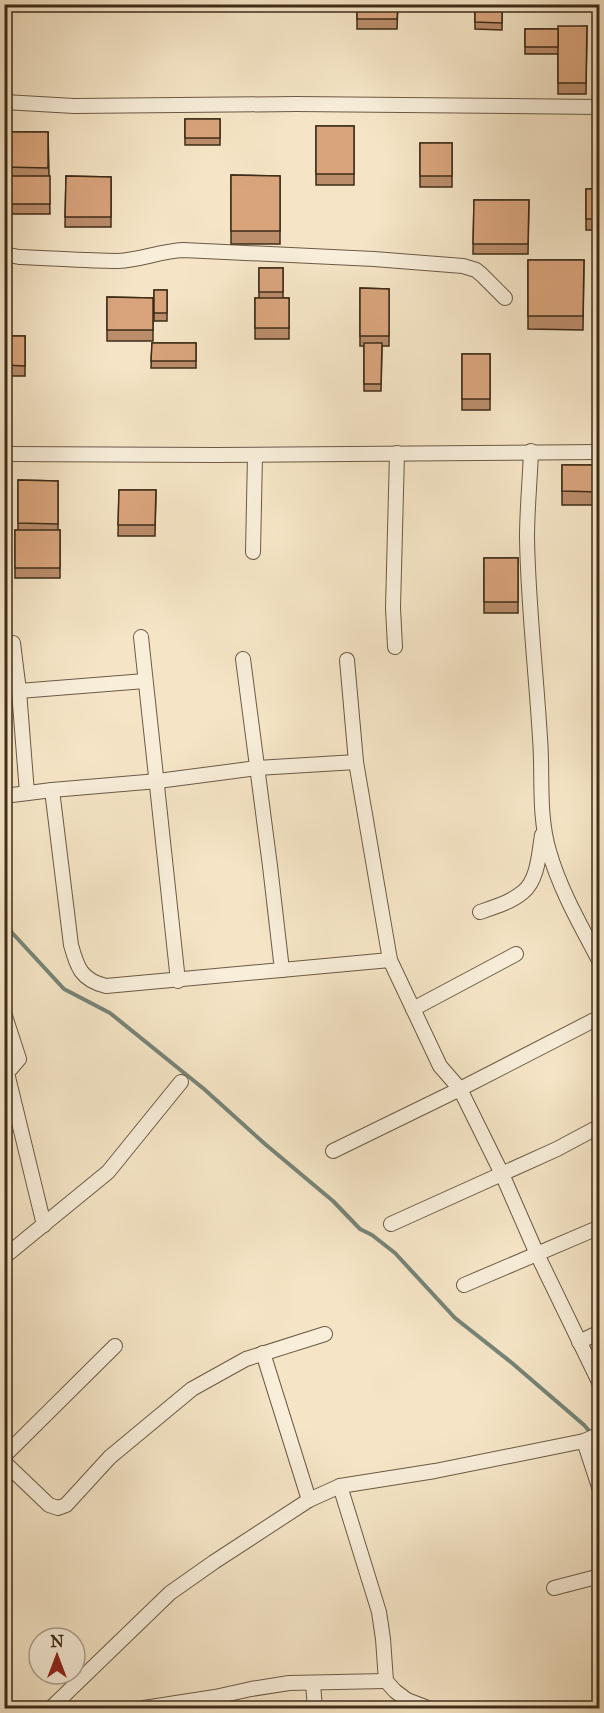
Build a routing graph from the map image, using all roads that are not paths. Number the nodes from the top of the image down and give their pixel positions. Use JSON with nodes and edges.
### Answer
{"nodes":[{"id":1,"x":4,"y":102,"type":"edge"},
{"id":2,"x":600,"y":107,"type":"edge"},
{"id":3,"x":4,"y":254,"type":"edge"},
{"id":4,"x":504,"y":298,"type":"dead end"},
{"id":5,"x":531,"y":452,"type":"junction"},
{"id":6,"x":600,"y":452,"type":"edge"},
{"id":7,"x":397,"y":453,"type":"junction"},
{"id":8,"x":4,"y":454,"type":"edge"},
{"id":9,"x":255,"y":455,"type":"junction"},
{"id":10,"x":253,"y":552,"type":"dead end"},
{"id":11,"x":141,"y":637,"type":"dead end"},
{"id":12,"x":13,"y":643,"type":"dead end"},
{"id":13,"x":395,"y":647,"type":"dead end"},
{"id":14,"x":243,"y":659,"type":"dead end"},
{"id":15,"x":347,"y":660,"type":"dead end"},
{"id":16,"x":145,"y":681,"type":"junction"},
{"id":17,"x":19,"y":691,"type":"junction"},
{"id":18,"x":356,"y":762,"type":"junction"},
{"id":19,"x":257,"y":768,"type":"junction"},
{"id":20,"x":158,"y":781,"type":"junction"},
{"id":21,"x":52,"y":790,"type":"junction"},
{"id":22,"x":27,"y":793,"type":"junction"},
{"id":23,"x":4,"y":796,"type":"edge"},
{"id":24,"x":544,"y":826,"type":"junction"},
{"id":25,"x":480,"y":912,"type":"dead end"},
{"id":26,"x":516,"y":954,"type":"dead end"},
{"id":27,"x":390,"y":960,"type":"junction"},
{"id":28,"x":600,"y":962,"type":"edge"},
{"id":29,"x":282,"y":970,"type":"junction"},
{"id":30,"x":178,"y":981,"type":"junction"},
{"id":31,"x":413,"y":1009,"type":"junction"},
{"id":32,"x":4,"y":1013,"type":"edge"},
{"id":33,"x":600,"y":1017,"type":"edge"},
{"id":34,"x":181,"y":1082,"type":"dead end"},
{"id":35,"x":460,"y":1089,"type":"junction"},
{"id":36,"x":600,"y":1126,"type":"edge"},
{"id":37,"x":333,"y":1151,"type":"dead end"},
{"id":38,"x":502,"y":1174,"type":"junction"},
{"id":39,"x":391,"y":1224,"type":"dead end"},
{"id":40,"x":44,"y":1225,"type":"junction"},
{"id":41,"x":600,"y":1227,"type":"edge"},
{"id":42,"x":537,"y":1254,"type":"junction"},
{"id":43,"x":4,"y":1257,"type":"edge"},
{"id":44,"x":464,"y":1285,"type":"dead end"},
{"id":45,"x":600,"y":1332,"type":"edge"},
{"id":46,"x":326,"y":1334,"type":"dead end"},
{"id":47,"x":579,"y":1342,"type":"junction"},
{"id":48,"x":115,"y":1346,"type":"dead end"},
{"id":49,"x":263,"y":1353,"type":"junction"},
{"id":50,"x":600,"y":1384,"type":"edge"},
{"id":51,"x":591,"y":1438,"type":"edge"},
{"id":52,"x":5,"y":1463,"type":"edge"},
{"id":53,"x":339,"y":1486,"type":"junction"},
{"id":54,"x":600,"y":1490,"type":"edge"},
{"id":55,"x":309,"y":1500,"type":"junction"},
{"id":56,"x":600,"y":1576,"type":"edge"},
{"id":57,"x":554,"y":1588,"type":"dead end"},
{"id":58,"x":387,"y":1681,"type":"junction"},
{"id":59,"x":313,"y":1684,"type":"junction"},
{"id":60,"x":55,"y":1707,"type":"edge"},
{"id":61,"x":144,"y":1708,"type":"edge"},
{"id":62,"x":315,"y":1708,"type":"edge"},
{"id":63,"x":428,"y":1708,"type":"edge"}],
"edges":[{"from":1,"to":2,"type":"street"},
{"from":3,"to":4,"type":"street"},
{"from":5,"to":6,"type":"street"},
{"from":5,"to":7,"type":"street"},
{"from":5,"to":24,"type":"street"},
{"from":7,"to":9,"type":"street"},
{"from":7,"to":13,"type":"street"},
{"from":8,"to":9,"type":"street"},
{"from":9,"to":10,"type":"street"},
{"from":11,"to":16,"type":"street"},
{"from":12,"to":17,"type":"street"},
{"from":14,"to":19,"type":"street"},
{"from":15,"to":18,"type":"street"},
{"from":16,"to":17,"type":"street"},
{"from":16,"to":20,"type":"street"},
{"from":17,"to":22,"type":"street"},
{"from":18,"to":19,"type":"street"},
{"from":18,"to":27,"type":"street"},
{"from":19,"to":20,"type":"street"},
{"from":19,"to":29,"type":"street"},
{"from":20,"to":21,"type":"street"},
{"from":20,"to":30,"type":"street"},
{"from":21,"to":22,"type":"street"},
{"from":21,"to":30,"type":"street"},
{"from":22,"to":23,"type":"street"},
{"from":24,"to":25,"type":"street"},
{"from":24,"to":28,"type":"street"},
{"from":26,"to":31,"type":"street"},
{"from":27,"to":29,"type":"street"},
{"from":27,"to":31,"type":"street"},
{"from":29,"to":30,"type":"street"},
{"from":31,"to":35,"type":"street"},
{"from":32,"to":40,"type":"street"},
{"from":33,"to":35,"type":"street"},
{"from":34,"to":40,"type":"street"},
{"from":35,"to":37,"type":"street"},
{"from":35,"to":38,"type":"street"},
{"from":36,"to":38,"type":"street"},
{"from":38,"to":39,"type":"street"},
{"from":38,"to":42,"type":"street"},
{"from":40,"to":43,"type":"street"},
{"from":41,"to":42,"type":"street"},
{"from":42,"to":44,"type":"street"},
{"from":42,"to":47,"type":"street"},
{"from":45,"to":47,"type":"street"},
{"from":46,"to":49,"type":"street"},
{"from":47,"to":50,"type":"street"},
{"from":48,"to":52,"type":"street"},
{"from":49,"to":52,"type":"street"},
{"from":49,"to":55,"type":"street"},
{"from":51,"to":53,"type":"street"},
{"from":51,"to":54,"type":"street"},
{"from":53,"to":55,"type":"street"},
{"from":53,"to":58,"type":"street"},
{"from":55,"to":60,"type":"street"},
{"from":56,"to":57,"type":"street"},
{"from":58,"to":59,"type":"street"},
{"from":58,"to":63,"type":"street"},
{"from":59,"to":61,"type":"street"},
{"from":59,"to":62,"type":"street"}]}
